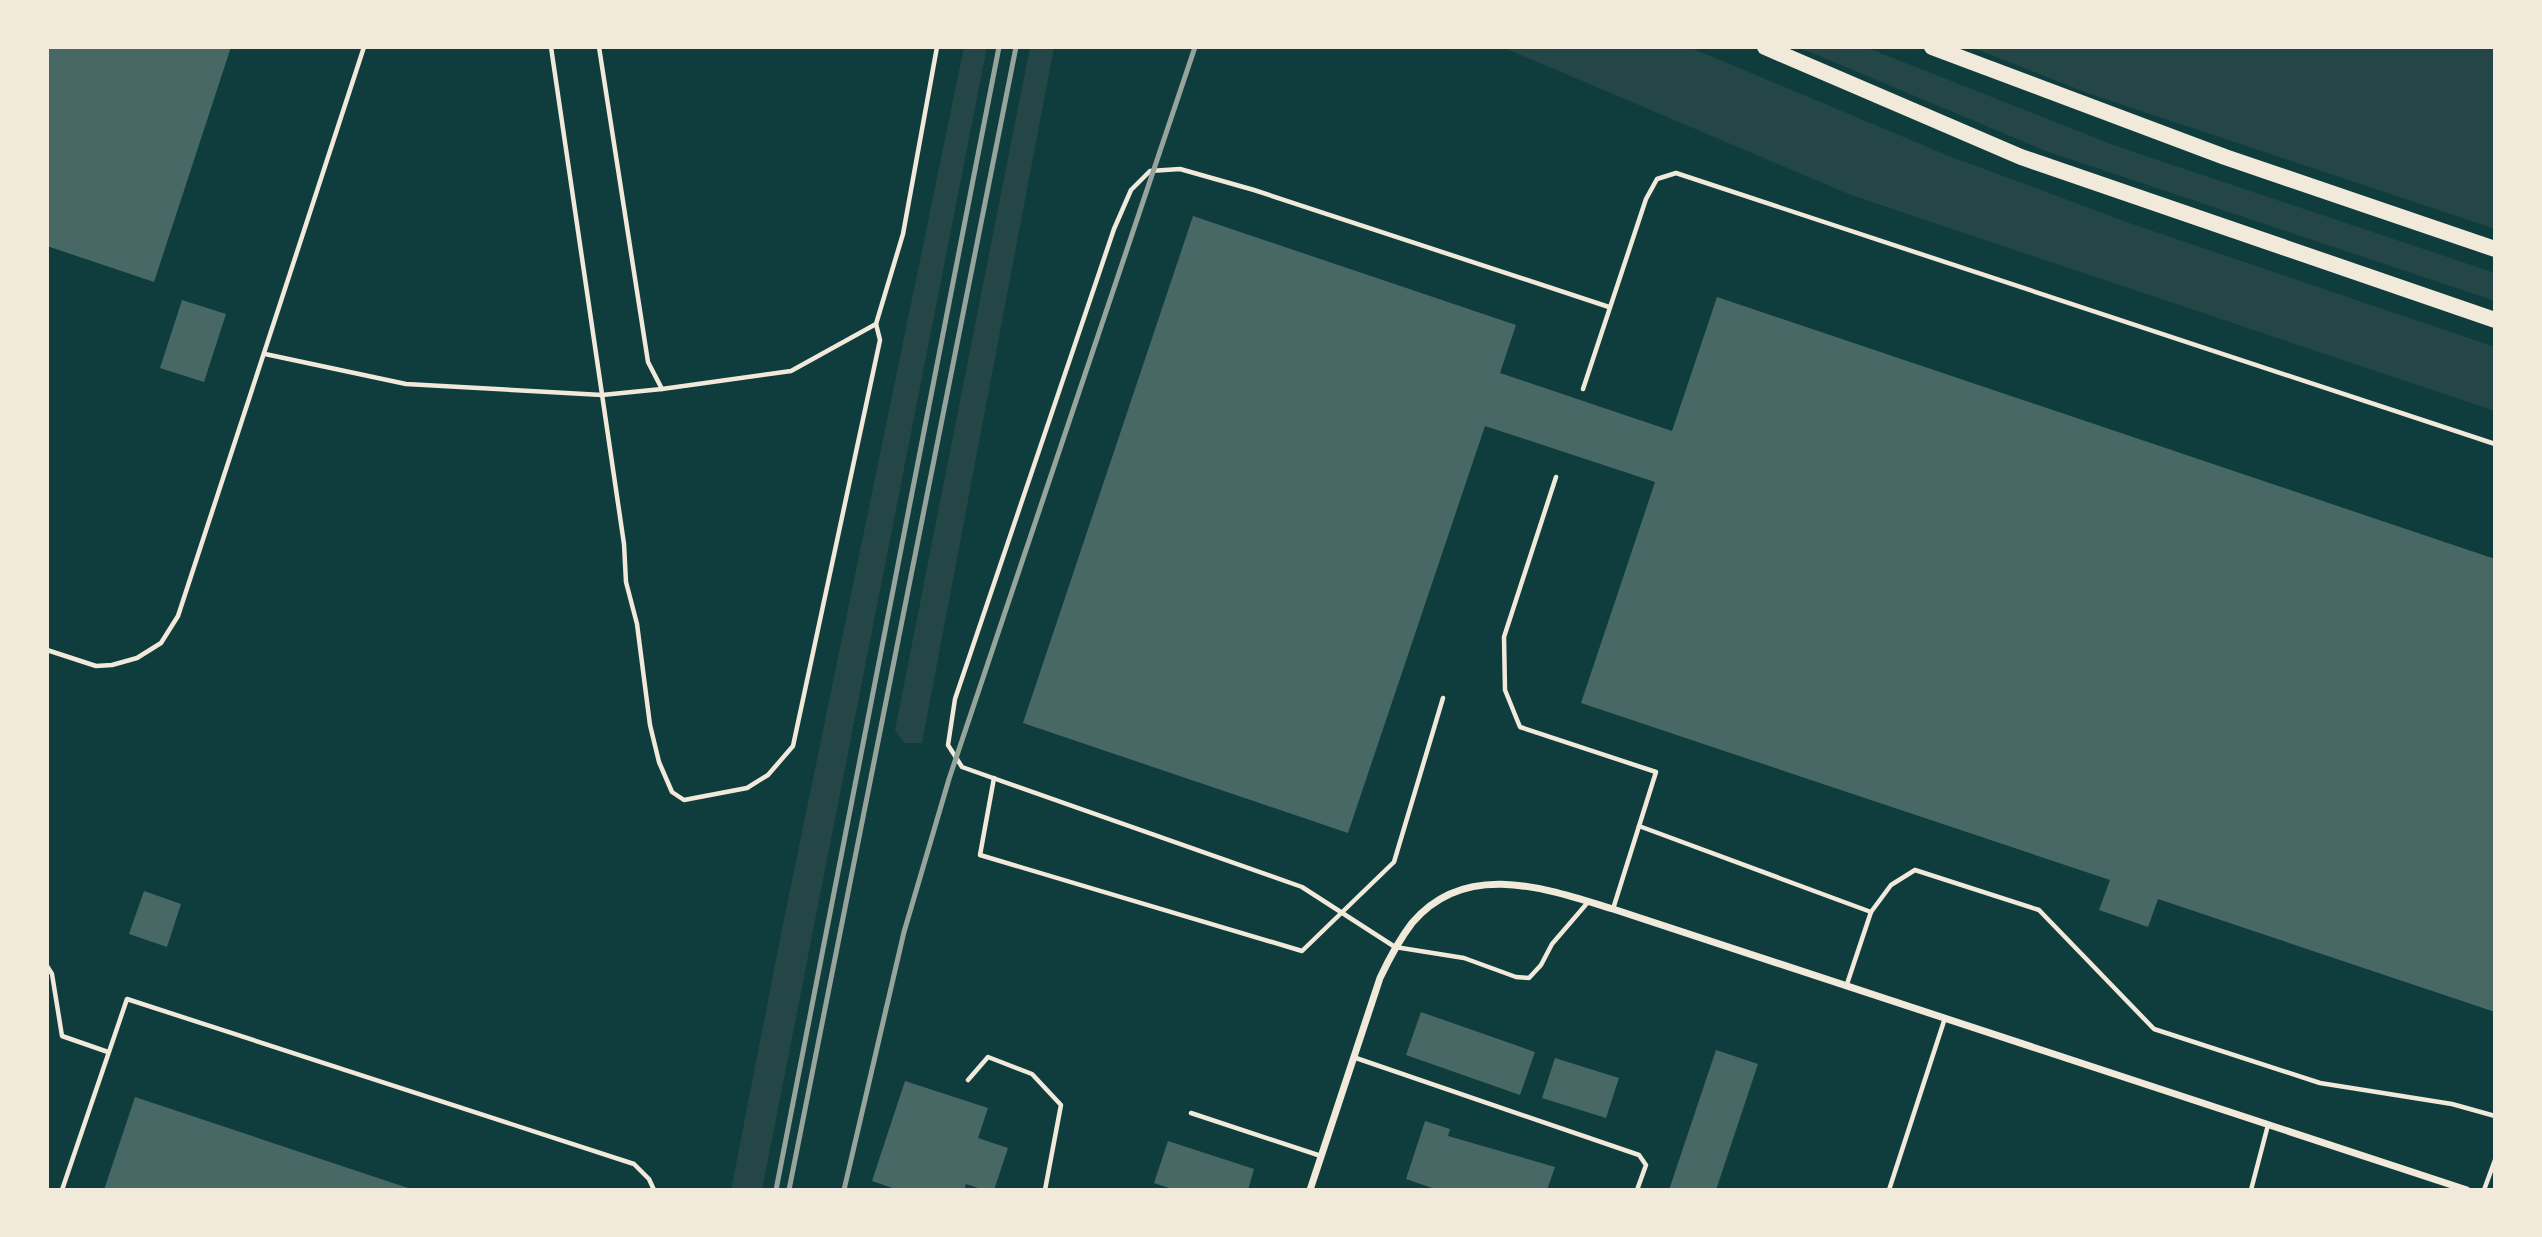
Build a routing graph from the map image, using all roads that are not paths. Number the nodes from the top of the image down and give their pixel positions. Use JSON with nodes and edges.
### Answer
{"nodes":[{"id":1,"x":364,"y":47,"type":"edge"},
{"id":2,"x":551,"y":47,"type":"edge"},
{"id":3,"x":599,"y":47,"type":"edge"},
{"id":4,"x":937,"y":47,"type":"edge"},
{"id":5,"x":1765,"y":47,"type":"edge"},
{"id":6,"x":1932,"y":47,"type":"edge"},
{"id":7,"x":2495,"y":249,"type":"edge"},
{"id":8,"x":1609,"y":307,"type":"junction"},
{"id":9,"x":2495,"y":320,"type":"edge"},
{"id":10,"x":876,"y":324,"type":"junction"},
{"id":11,"x":265,"y":354,"type":"junction"},
{"id":12,"x":662,"y":389,"type":"junction"},
{"id":13,"x":1583,"y":389,"type":"dead end"},
{"id":14,"x":602,"y":395,"type":"junction"},
{"id":15,"x":2495,"y":444,"type":"edge"},
{"id":16,"x":1556,"y":477,"type":"dead end"},
{"id":17,"x":47,"y":650,"type":"edge"},
{"id":18,"x":1443,"y":698,"type":"dead end"},
{"id":19,"x":994,"y":778,"type":"junction"},
{"id":20,"x":1639,"y":826,"type":"junction"},
{"id":21,"x":1589,"y":901,"type":"junction"},
{"id":22,"x":1613,"y":909,"type":"junction"},
{"id":23,"x":1871,"y":912,"type":"junction"},
{"id":24,"x":1342,"y":913,"type":"junction"},
{"id":25,"x":1395,"y":947,"type":"junction"},
{"id":26,"x":47,"y":966,"type":"edge"},
{"id":27,"x":1847,"y":984,"type":"junction"},
{"id":28,"x":1946,"y":1017,"type":"junction"},
{"id":29,"x":108,"y":1052,"type":"junction"},
{"id":30,"x":1353,"y":1057,"type":"junction"},
{"id":31,"x":968,"y":1080,"type":"dead end"},
{"id":32,"x":1191,"y":1112,"type":"dead end"},
{"id":33,"x":2495,"y":1116,"type":"edge"},
{"id":34,"x":2268,"y":1124,"type":"junction"},
{"id":35,"x":1321,"y":1156,"type":"junction"},
{"id":36,"x":2495,"y":1160,"type":"edge"},
{"id":37,"x":62,"y":1190,"type":"edge"},
{"id":38,"x":654,"y":1190,"type":"edge"},
{"id":39,"x":1045,"y":1190,"type":"edge"},
{"id":40,"x":1310,"y":1190,"type":"edge"},
{"id":41,"x":1637,"y":1190,"type":"edge"},
{"id":42,"x":1889,"y":1190,"type":"edge"},
{"id":43,"x":2251,"y":1190,"type":"edge"},
{"id":44,"x":2467,"y":1190,"type":"edge"},
{"id":45,"x":2484,"y":1190,"type":"edge"}],
"edges":[{"from":1,"to":11,"type":"lane"},
{"from":2,"to":14,"type":"lane"},
{"from":3,"to":12,"type":"lane"},
{"from":4,"to":10,"type":"lane"},
{"from":5,"to":9,"type":"highway"},
{"from":6,"to":7,"type":"highway"},
{"from":8,"to":13,"type":"lane"},
{"from":8,"to":15,"type":"lane"},
{"from":8,"to":19,"type":"lane"},
{"from":10,"to":12,"type":"lane"},
{"from":10,"to":14,"type":"lane"},
{"from":11,"to":14,"type":"lane"},
{"from":11,"to":17,"type":"lane"},
{"from":12,"to":14,"type":"lane"},
{"from":16,"to":20,"type":"lane"},
{"from":18,"to":24,"type":"lane"},
{"from":19,"to":24,"type":"lane"},
{"from":19,"to":24,"type":"lane"},
{"from":20,"to":22,"type":"lane"},
{"from":20,"to":23,"type":"lane"},
{"from":21,"to":22,"type":"street"},
{"from":21,"to":25,"type":"street"},
{"from":21,"to":25,"type":"lane"},
{"from":22,"to":27,"type":"street"},
{"from":23,"to":27,"type":"lane"},
{"from":23,"to":33,"type":"lane"},
{"from":24,"to":25,"type":"lane"},
{"from":25,"to":30,"type":"street"},
{"from":26,"to":29,"type":"lane"},
{"from":27,"to":28,"type":"street"},
{"from":28,"to":34,"type":"street"},
{"from":28,"to":42,"type":"lane"},
{"from":29,"to":37,"type":"lane"},
{"from":29,"to":38,"type":"lane"},
{"from":30,"to":35,"type":"street"},
{"from":30,"to":41,"type":"lane"},
{"from":31,"to":39,"type":"lane"},
{"from":32,"to":35,"type":"lane"},
{"from":34,"to":43,"type":"lane"},
{"from":34,"to":44,"type":"street"},
{"from":35,"to":40,"type":"street"},
{"from":36,"to":45,"type":"lane"}]}
